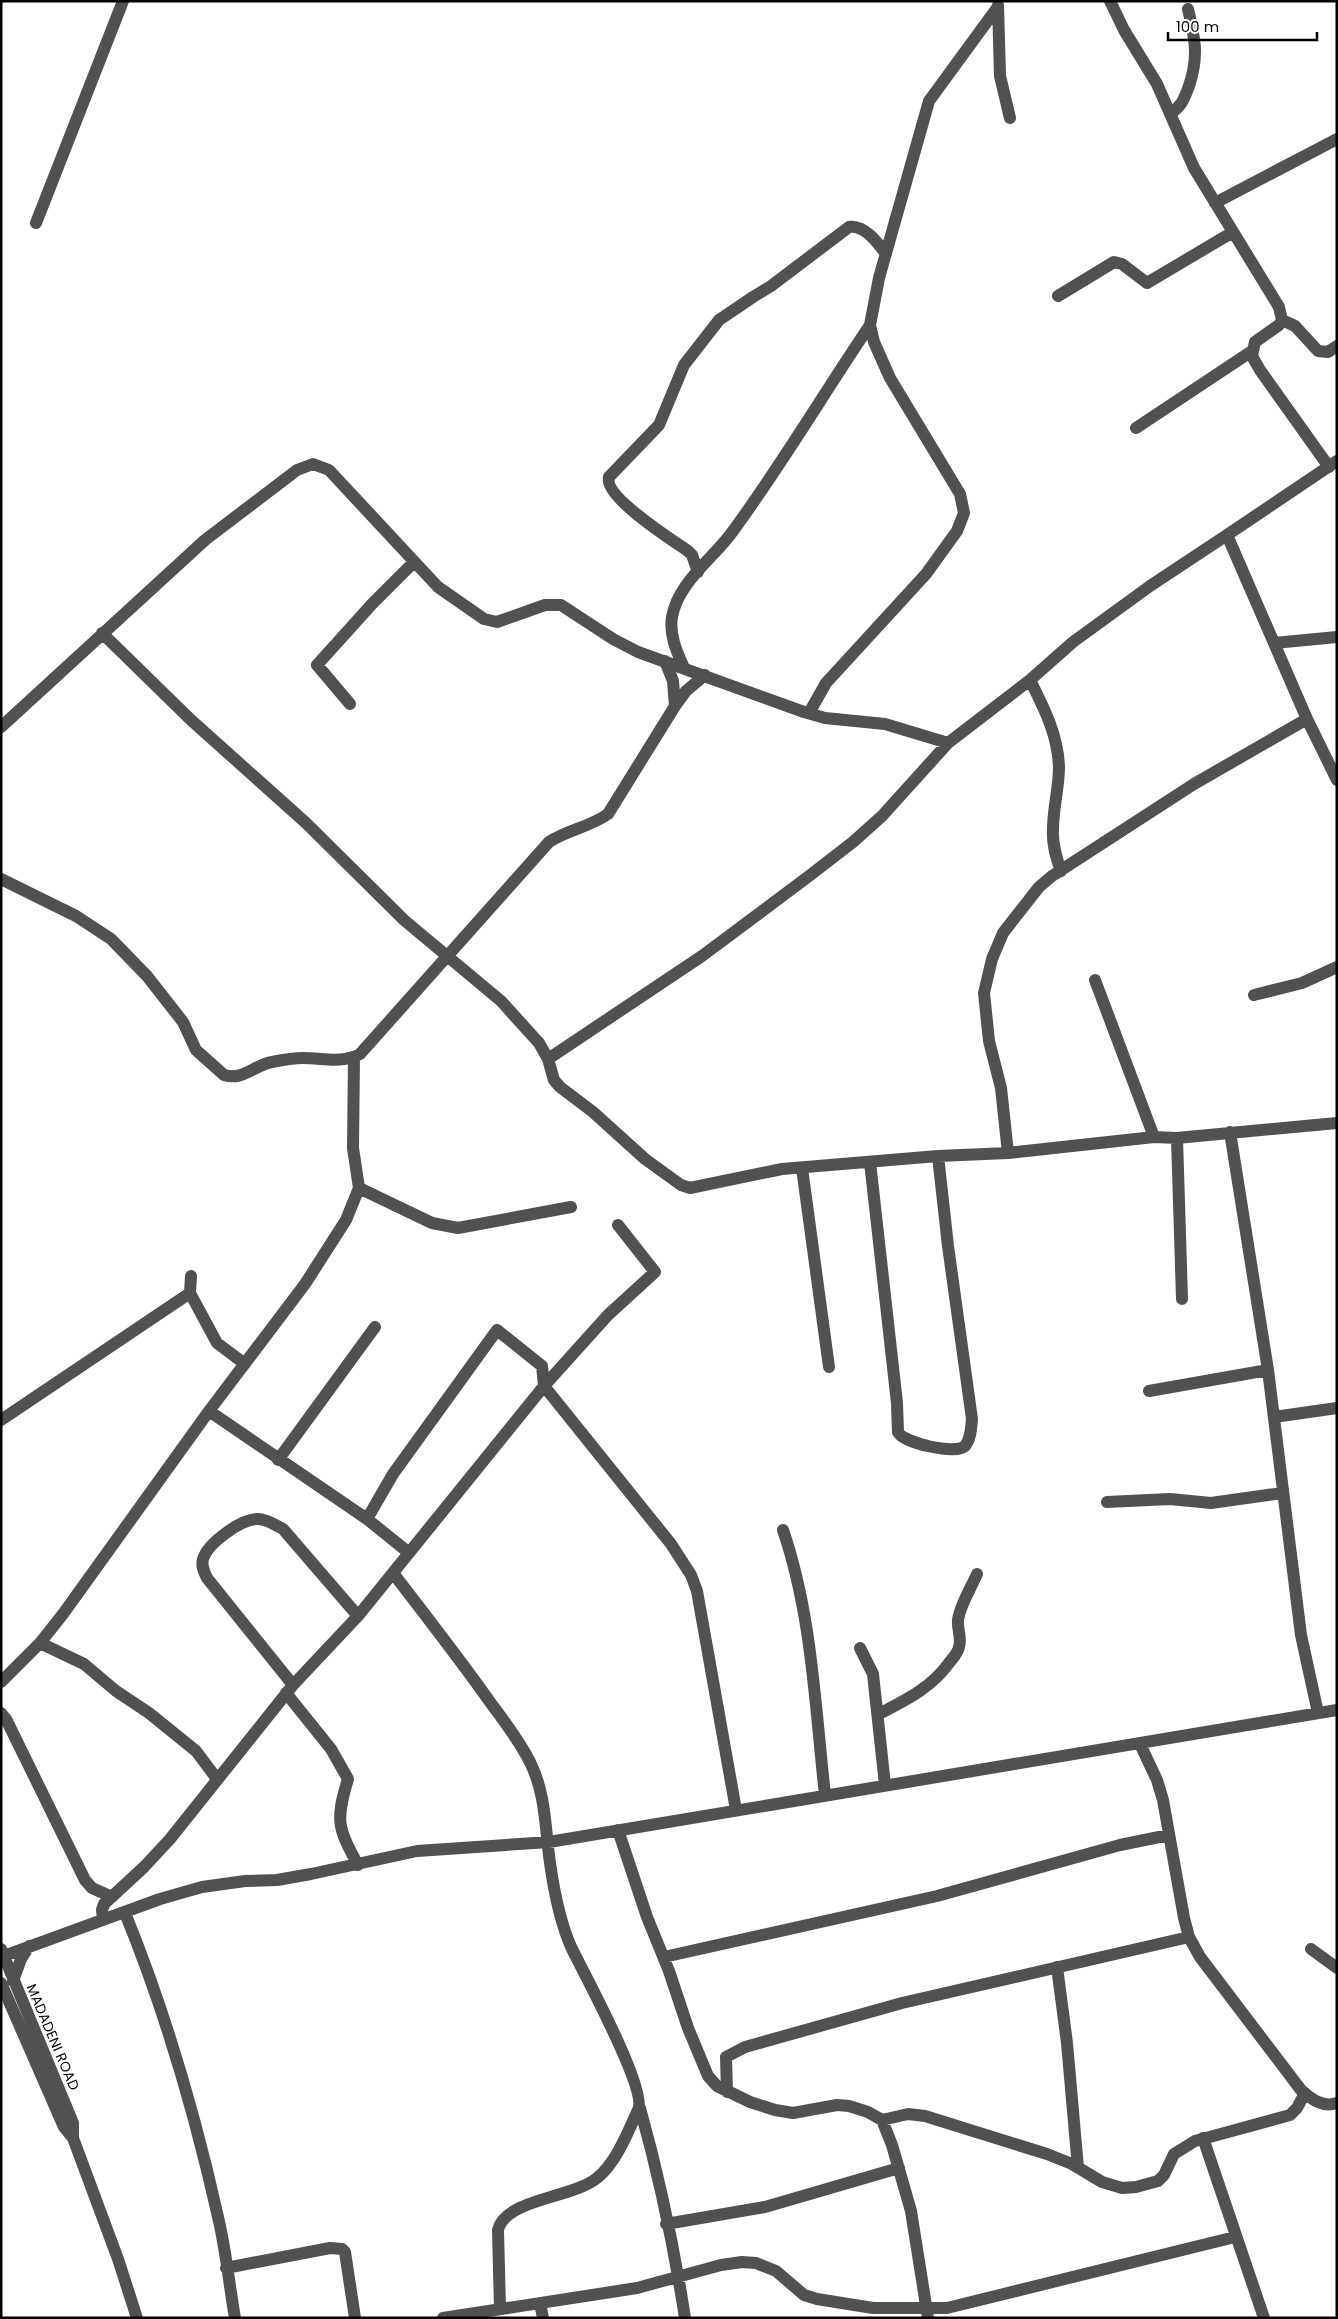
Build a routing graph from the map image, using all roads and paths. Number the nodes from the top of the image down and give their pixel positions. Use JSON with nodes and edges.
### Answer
{"nodes":[{"id":1,"x":123,"y":1,"type":"edge"},
{"id":2,"x":1110,"y":1,"type":"edge"},
{"id":3,"x":998,"y":5,"type":"edge"},
{"id":4,"x":1188,"y":9,"type":"dead end"},
{"id":5,"x":1170,"y":114,"type":"junction"},
{"id":6,"x":1010,"y":118,"type":"dead end"},
{"id":7,"x":1337,"y":139,"type":"edge"},
{"id":8,"x":1215,"y":203,"type":"junction"},
{"id":9,"x":36,"y":223,"type":"dead end"},
{"id":10,"x":1233,"y":232,"type":"junction"},
{"id":11,"x":886,"y":254,"type":"junction"},
{"id":12,"x":1058,"y":296,"type":"dead end"},
{"id":13,"x":1282,"y":320,"type":"junction"},
{"id":14,"x":870,"y":325,"type":"junction"},
{"id":15,"x":1337,"y":346,"type":"edge"},
{"id":16,"x":1252,"y":351,"type":"junction"},
{"id":17,"x":1136,"y":428,"type":"dead end"},
{"id":18,"x":1333,"y":464,"type":"edge"},
{"id":19,"x":1227,"y":535,"type":"junction"},
{"id":20,"x":414,"y":562,"type":"junction"},
{"id":21,"x":698,"y":572,"type":"junction"},
{"id":22,"x":102,"y":633,"type":"junction"},
{"id":23,"x":1337,"y":637,"type":"edge"},
{"id":24,"x":1274,"y":643,"type":"junction"},
{"id":25,"x":665,"y":661,"type":"junction"},
{"id":26,"x":684,"y":668,"type":"junction"},
{"id":27,"x":705,"y":675,"type":"junction"},
{"id":28,"x":1030,"y":680,"type":"junction"},
{"id":29,"x":350,"y":704,"type":"dead end"},
{"id":30,"x":675,"y":706,"type":"junction"},
{"id":31,"x":809,"y":714,"type":"junction"},
{"id":32,"x":1307,"y":719,"type":"junction"},
{"id":33,"x":1,"y":727,"type":"edge"},
{"id":34,"x":948,"y":743,"type":"junction"},
{"id":35,"x":1337,"y":780,"type":"edge"},
{"id":36,"x":1061,"y":871,"type":"junction"},
{"id":37,"x":1,"y":879,"type":"edge"},
{"id":38,"x":448,"y":957,"type":"junction"},
{"id":39,"x":1337,"y":967,"type":"edge"},
{"id":40,"x":1094,"y":980,"type":"dead end"},
{"id":41,"x":1254,"y":995,"type":"dead end"},
{"id":42,"x":354,"y":1057,"type":"junction"},
{"id":43,"x":548,"y":1059,"type":"junction"},
{"id":44,"x":1337,"y":1123,"type":"edge"},
{"id":45,"x":1230,"y":1132,"type":"junction"},
{"id":46,"x":1154,"y":1137,"type":"junction"},
{"id":47,"x":1177,"y":1138,"type":"junction"},
{"id":48,"x":1008,"y":1153,"type":"junction"},
{"id":49,"x":938,"y":1156,"type":"junction"},
{"id":50,"x":870,"y":1162,"type":"junction"},
{"id":51,"x":802,"y":1168,"type":"junction"},
{"id":52,"x":359,"y":1188,"type":"junction"},
{"id":53,"x":571,"y":1208,"type":"dead end"},
{"id":54,"x":618,"y":1225,"type":"dead end"},
{"id":55,"x":191,"y":1276,"type":"dead end"},
{"id":56,"x":190,"y":1293,"type":"junction"},
{"id":57,"x":1182,"y":1299,"type":"dead end"},
{"id":58,"x":375,"y":1327,"type":"dead end"},
{"id":59,"x":245,"y":1364,"type":"junction"},
{"id":60,"x":829,"y":1367,"type":"dead end"},
{"id":61,"x":1268,"y":1370,"type":"junction"},
{"id":62,"x":544,"y":1386,"type":"junction"},
{"id":63,"x":1149,"y":1390,"type":"dead end"},
{"id":64,"x":1337,"y":1408,"type":"edge"},
{"id":65,"x":209,"y":1411,"type":"junction"},
{"id":66,"x":1274,"y":1418,"type":"junction"},
{"id":67,"x":1,"y":1420,"type":"edge"},
{"id":68,"x":278,"y":1460,"type":"junction"},
{"id":69,"x":1282,"y":1493,"type":"junction"},
{"id":70,"x":1107,"y":1502,"type":"dead end"},
{"id":71,"x":367,"y":1520,"type":"junction"},
{"id":72,"x":784,"y":1530,"type":"dead end"},
{"id":73,"x":408,"y":1552,"type":"junction"},
{"id":74,"x":394,"y":1573,"type":"junction"},
{"id":75,"x":977,"y":1574,"type":"dead end"},
{"id":76,"x":358,"y":1616,"type":"junction"},
{"id":77,"x":40,"y":1643,"type":"junction"},
{"id":78,"x":860,"y":1648,"type":"dead end"},
{"id":79,"x":1,"y":1682,"type":"edge"},
{"id":80,"x":289,"y":1689,"type":"junction"},
{"id":81,"x":1337,"y":1710,"type":"edge"},
{"id":82,"x":1,"y":1713,"type":"edge"},
{"id":83,"x":1318,"y":1713,"type":"junction"},
{"id":84,"x":879,"y":1714,"type":"junction"},
{"id":85,"x":1140,"y":1744,"type":"junction"},
{"id":86,"x":217,"y":1779,"type":"junction"},
{"id":87,"x":885,"y":1785,"type":"junction"},
{"id":88,"x":825,"y":1795,"type":"junction"},
{"id":89,"x":736,"y":1810,"type":"junction"},
{"id":90,"x":618,"y":1830,"type":"junction"},
{"id":91,"x":1168,"y":1835,"type":"junction"},
{"id":92,"x":548,"y":1842,"type":"junction"},
{"id":93,"x":358,"y":1865,"type":"junction"},
{"id":94,"x":112,"y":1897,"type":"junction"},
{"id":95,"x":125,"y":1913,"type":"junction"},
{"id":96,"x":103,"y":1920,"type":"junction"},
{"id":97,"x":1189,"y":1937,"type":"junction"},
{"id":98,"x":29,"y":1946,"type":"junction"},
{"id":99,"x":1311,"y":1949,"type":"dead end"},
{"id":100,"x":2,"y":1954,"type":"edge"},
{"id":101,"x":664,"y":1958,"type":"junction"},
{"id":102,"x":1057,"y":1967,"type":"junction"},
{"id":103,"x":1337,"y":1968,"type":"edge"},
{"id":104,"x":7,"y":1982,"type":"edge"},
{"id":105,"x":13,"y":2008,"type":"edge"},
{"id":106,"x":727,"y":2092,"type":"junction"},
{"id":107,"x":1305,"y":2093,"type":"junction"},
{"id":108,"x":1337,"y":2103,"type":"edge"},
{"id":109,"x":640,"y":2108,"type":"junction"},
{"id":110,"x":882,"y":2120,"type":"junction"},
{"id":111,"x":1204,"y":2138,"type":"junction"},
{"id":112,"x":899,"y":2168,"type":"junction"},
{"id":113,"x":1078,"y":2168,"type":"junction"},
{"id":114,"x":666,"y":2224,"type":"junction"},
{"id":115,"x":1235,"y":2237,"type":"junction"},
{"id":116,"x":226,"y":2268,"type":"junction"},
{"id":117,"x":679,"y":2278,"type":"junction"},
{"id":118,"x":540,"y":2303,"type":"junction"},
{"id":119,"x":500,"y":2309,"type":"junction"},
{"id":120,"x":927,"y":2313,"type":"edge"},
{"id":121,"x":464,"y":2316,"type":"edge"},
{"id":122,"x":137,"y":2318,"type":"edge"},
{"id":123,"x":235,"y":2318,"type":"edge"},
{"id":124,"x":355,"y":2318,"type":"edge"},
{"id":125,"x":443,"y":2318,"type":"edge"},
{"id":126,"x":543,"y":2318,"type":"edge"},
{"id":127,"x":685,"y":2318,"type":"edge"},
{"id":128,"x":1264,"y":2318,"type":"edge"}],
"edges":[{"from":1,"to":9,"type":"street"},
{"from":2,"to":5,"type":"street"},
{"from":3,"to":6,"type":"street"},
{"from":3,"to":11,"type":"street"},
{"from":4,"to":5,"type":"street"},
{"from":5,"to":8,"type":"street"},
{"from":7,"to":8,"type":"street"},
{"from":8,"to":10,"type":"street"},
{"from":10,"to":12,"type":"street"},
{"from":10,"to":13,"type":"street"},
{"from":11,"to":14,"type":"street"},
{"from":11,"to":21,"type":"street"},
{"from":13,"to":15,"type":"street"},
{"from":13,"to":16,"type":"street"},
{"from":14,"to":21,"type":"street"},
{"from":14,"to":31,"type":"street"},
{"from":16,"to":17,"type":"street"},
{"from":16,"to":18,"type":"street"},
{"from":18,"to":19,"type":"street"},
{"from":19,"to":24,"type":"street"},
{"from":19,"to":28,"type":"street"},
{"from":20,"to":22,"type":"street"},
{"from":20,"to":25,"type":"street"},
{"from":20,"to":29,"type":"street"},
{"from":21,"to":26,"type":"street"},
{"from":22,"to":33,"type":"street"},
{"from":22,"to":38,"type":"street"},
{"from":23,"to":24,"type":"street"},
{"from":24,"to":32,"type":"street"},
{"from":25,"to":26,"type":"street"},
{"from":25,"to":30,"type":"street"},
{"from":26,"to":27,"type":"street"},
{"from":27,"to":30,"type":"street"},
{"from":27,"to":31,"type":"street"},
{"from":28,"to":34,"type":"street"},
{"from":28,"to":36,"type":"street"},
{"from":30,"to":38,"type":"street"},
{"from":31,"to":34,"type":"street"},
{"from":32,"to":35,"type":"street"},
{"from":32,"to":36,"type":"street"},
{"from":34,"to":43,"type":"street"},
{"from":36,"to":48,"type":"street"},
{"from":37,"to":42,"type":"street"},
{"from":38,"to":42,"type":"street"},
{"from":38,"to":43,"type":"street"},
{"from":39,"to":41,"type":"street"},
{"from":40,"to":46,"type":"street"},
{"from":42,"to":52,"type":"street"},
{"from":43,"to":51,"type":"street"},
{"from":44,"to":45,"type":"street"},
{"from":45,"to":47,"type":"street"},
{"from":45,"to":61,"type":"street"},
{"from":46,"to":47,"type":"street"},
{"from":46,"to":48,"type":"street"},
{"from":47,"to":57,"type":"street"},
{"from":48,"to":49,"type":"street"},
{"from":49,"to":50,"type":"street"},
{"from":49,"to":50,"type":"street"},
{"from":50,"to":51,"type":"street"},
{"from":51,"to":60,"type":"street"},
{"from":52,"to":53,"type":"street"},
{"from":52,"to":59,"type":"street"},
{"from":54,"to":62,"type":"street"},
{"from":55,"to":56,"type":"street"},
{"from":56,"to":59,"type":"street"},
{"from":56,"to":67,"type":"street"},
{"from":58,"to":68,"type":"street"},
{"from":59,"to":65,"type":"street"},
{"from":61,"to":63,"type":"street"},
{"from":61,"to":66,"type":"street"},
{"from":62,"to":71,"type":"street"},
{"from":62,"to":73,"type":"street"},
{"from":62,"to":89,"type":"street"},
{"from":64,"to":66,"type":"street"},
{"from":65,"to":68,"type":"street"},
{"from":65,"to":77,"type":"street"},
{"from":66,"to":69,"type":"street"},
{"from":68,"to":71,"type":"street"},
{"from":69,"to":70,"type":"street"},
{"from":69,"to":83,"type":"street"},
{"from":71,"to":73,"type":"street"},
{"from":72,"to":88,"type":"street"},
{"from":73,"to":74,"type":"street"},
{"from":74,"to":76,"type":"street"},
{"from":74,"to":92,"type":"street"},
{"from":75,"to":84,"type":"street"},
{"from":76,"to":80,"type":"street"},
{"from":76,"to":80,"type":"street"},
{"from":77,"to":79,"type":"street"},
{"from":77,"to":86,"type":"street"},
{"from":78,"to":84,"type":"street"},
{"from":80,"to":86,"type":"street"},
{"from":80,"to":93,"type":"street"},
{"from":81,"to":83,"type":"street"},
{"from":82,"to":94,"type":"street"},
{"from":83,"to":85,"type":"street"},
{"from":84,"to":87,"type":"street"},
{"from":85,"to":87,"type":"street"},
{"from":85,"to":91,"type":"street"},
{"from":86,"to":94,"type":"street"},
{"from":87,"to":88,"type":"street"},
{"from":88,"to":89,"type":"street"},
{"from":89,"to":90,"type":"street"},
{"from":90,"to":92,"type":"street"},
{"from":90,"to":101,"type":"street"},
{"from":91,"to":97,"type":"street"},
{"from":91,"to":101,"type":"street"},
{"from":92,"to":93,"type":"street"},
{"from":92,"to":109,"type":"street"},
{"from":93,"to":95,"type":"street"},
{"from":94,"to":96,"type":"street"},
{"from":95,"to":96,"type":"street"},
{"from":95,"to":116,"type":"street"},
{"from":96,"to":98,"type":"street"},
{"from":97,"to":102,"type":"street"},
{"from":97,"to":107,"type":"street"},
{"from":98,"to":100,"type":"street"},
{"from":98,"to":104,"type":"street"},
{"from":99,"to":103,"type":"street"},
{"from":100,"to":104,"type":"street","name":"MADADENI ROAD"},
{"from":101,"to":106,"type":"street"},
{"from":102,"to":106,"type":"street"},
{"from":102,"to":113,"type":"street"},
{"from":104,"to":105,"type":"street","name":"MADADENI ROAD"},
{"from":105,"to":122,"type":"street","name":"MADADENI ROAD"},
{"from":106,"to":110,"type":"street"},
{"from":107,"to":108,"type":"street"},
{"from":107,"to":111,"type":"street"},
{"from":109,"to":114,"type":"street"},
{"from":109,"to":119,"type":"street"},
{"from":110,"to":112,"type":"street"},
{"from":110,"to":113,"type":"street"},
{"from":111,"to":113,"type":"street"},
{"from":111,"to":115,"type":"street"},
{"from":112,"to":114,"type":"street"},
{"from":112,"to":120,"type":"street"},
{"from":114,"to":117,"type":"street"},
{"from":115,"to":120,"type":"street"},
{"from":115,"to":128,"type":"street"},
{"from":116,"to":123,"type":"street"},
{"from":116,"to":124,"type":"street"},
{"from":117,"to":118,"type":"street"},
{"from":117,"to":120,"type":"street"},
{"from":117,"to":127,"type":"street"},
{"from":118,"to":119,"type":"street"},
{"from":118,"to":126,"type":"street"},
{"from":119,"to":121,"type":"street"},
{"from":121,"to":125,"type":"street"}]}
